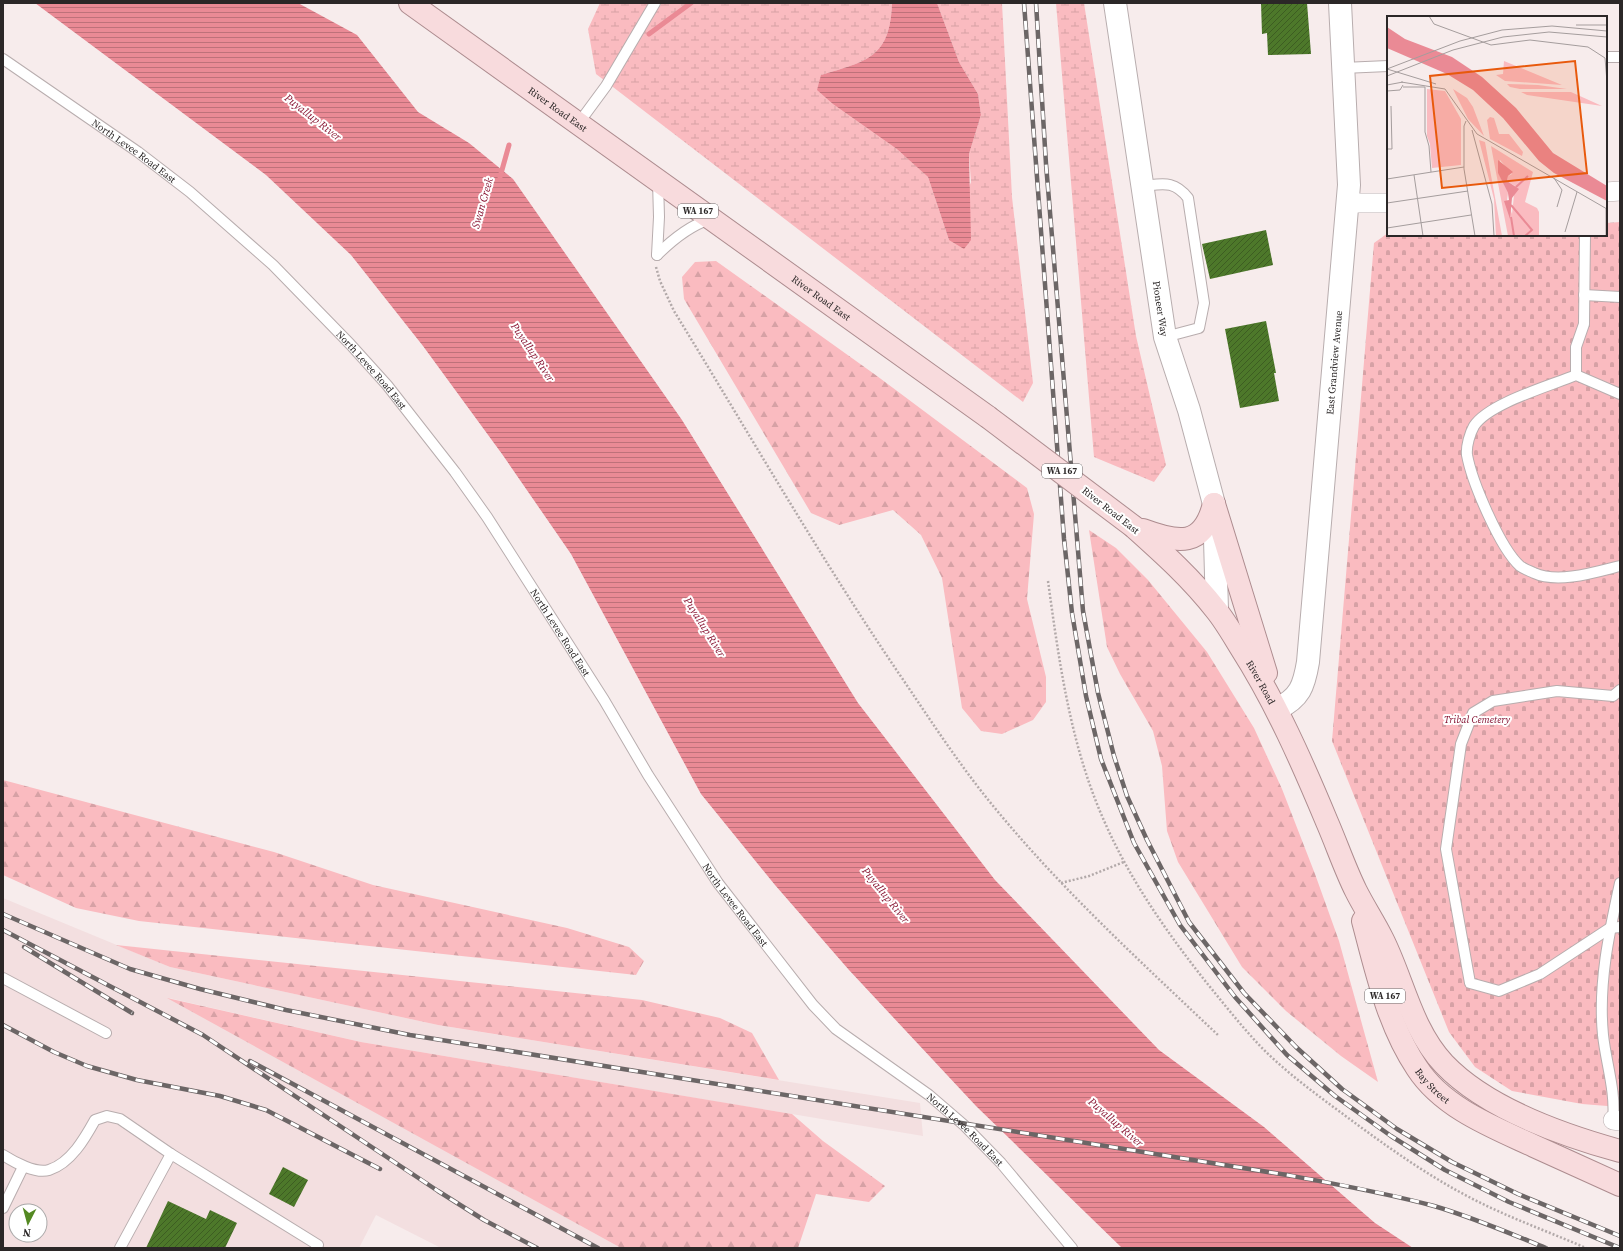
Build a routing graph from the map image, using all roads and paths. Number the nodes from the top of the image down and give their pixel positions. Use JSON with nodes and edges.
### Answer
{"nodes":[{"id":1,"x":410,"y":3,"type":"edge"},
{"id":2,"x":655,"y":3,"type":"edge"},
{"id":3,"x":1115,"y":3,"type":"edge"},
{"id":4,"x":1340,"y":3,"type":"edge"},
{"id":5,"x":1620,"y":56,"type":"edge"},
{"id":6,"x":1607,"y":57,"type":"edge"},
{"id":7,"x":3,"y":59,"type":"edge"},
{"id":8,"x":1387,"y":66,"type":"edge"},
{"id":9,"x":1343,"y":68,"type":"junction"},
{"id":10,"x":578,"y":124,"type":"junction"},
{"id":11,"x":658,"y":181,"type":"junction"},
{"id":12,"x":1142,"y":186,"type":"junction"},
{"id":13,"x":1620,"y":191,"type":"edge"},
{"id":14,"x":1607,"y":192,"type":"edge"},
{"id":15,"x":1348,"y":203,"type":"junction"},
{"id":16,"x":1387,"y":203,"type":"edge"},
{"id":17,"x":710,"y":219,"type":"junction"},
{"id":18,"x":1585,"y":236,"type":"edge"},
{"id":19,"x":657,"y":255,"type":"junction"},
{"id":20,"x":1584,"y":295,"type":"junction"},
{"id":21,"x":1620,"y":297,"type":"edge"},
{"id":22,"x":1165,"y":337,"type":"junction"},
{"id":23,"x":1576,"y":375,"type":"junction"},
{"id":24,"x":1620,"y":394,"type":"edge"},
{"id":25,"x":1214,"y":504,"type":"junction"},
{"id":26,"x":1134,"y":527,"type":"junction"},
{"id":27,"x":1620,"y":566,"type":"edge"},
{"id":28,"x":1048,"y":581,"type":"dead end"},
{"id":29,"x":1217,"y":610,"type":"junction"},
{"id":30,"x":1620,"y":690,"type":"edge"},
{"id":31,"x":1277,"y":709,"type":"junction"},
{"id":32,"x":1300,"y":758,"type":"joint"},
{"id":33,"x":1124,"y":862,"type":"junction"},
{"id":34,"x":1061,"y":883,"type":"junction"},
{"id":35,"x":1620,"y":883,"type":"edge"},
{"id":36,"x":1355,"y":890,"type":"junction"},
{"id":37,"x":1615,"y":927,"type":"edge"},
{"id":38,"x":3,"y":978,"type":"edge"},
{"id":39,"x":106,"y":1033,"type":"dead end"},
{"id":40,"x":1219,"y":1036,"type":"dead end"},
{"id":41,"x":1617,"y":1121,"type":"edge"},
{"id":42,"x":1620,"y":1151,"type":"edge"},
{"id":43,"x":171,"y":1154,"type":"junction"},
{"id":44,"x":3,"y":1155,"type":"edge"},
{"id":45,"x":23,"y":1167,"type":"junction"},
{"id":46,"x":1620,"y":1185,"type":"edge"},
{"id":47,"x":3,"y":1208,"type":"edge"},
{"id":48,"x":120,"y":1248,"type":"edge"},
{"id":49,"x":316,"y":1248,"type":"edge"},
{"id":50,"x":1072,"y":1248,"type":"edge"},
{"id":51,"x":1586,"y":1248,"type":"edge"}],
"edges":[{"from":1,"to":10,"type":"main road","name":"River Road East","number":"WA 167"},
{"from":2,"to":10,"type":"lane"},
{"from":3,"to":12,"type":"street","name":"Pioneer Way"},
{"from":4,"to":9,"type":"street","name":"East Grandview Avenue"},
{"from":5,"to":6,"type":"lane"},
{"from":7,"to":50,"type":"lane","name":"North Levee Road East"},
{"from":8,"to":9,"type":"lane"},
{"from":9,"to":15,"type":"street","name":"East Grandview Avenue"},
{"from":10,"to":11,"type":"main road","name":"River Road East","number":"WA 167"},
{"from":11,"to":17,"type":"main road","name":"River Road East","number":"WA 167"},
{"from":11,"to":19,"type":"lane"},
{"from":12,"to":22,"type":"street","name":"Pioneer Way"},
{"from":12,"to":22,"type":"lane"},
{"from":13,"to":14,"type":"street"},
{"from":15,"to":16,"type":"street"},
{"from":15,"to":31,"type":"street","name":"East Grandview Avenue"},
{"from":17,"to":19,"type":"lane"},
{"from":17,"to":26,"type":"main road","name":"River Road East","number":"WA 167","bridge":true},
{"from":18,"to":20,"type":"lane"},
{"from":19,"to":34,"type":"path"},
{"from":20,"to":21,"type":"lane"},
{"from":20,"to":23,"type":"lane"},
{"from":22,"to":25,"type":"street","name":"Pioneer Way"},
{"from":23,"to":24,"type":"lane"},
{"from":23,"to":27,"type":"lane"},
{"from":25,"to":26,"type":"main road"},
{"from":25,"to":29,"type":"street","name":"Pioneer Way"},
{"from":25,"to":31,"type":"main road"},
{"from":26,"to":29,"type":"main road","name":"River Road East","number":"WA 167"},
{"from":28,"to":33,"type":"path"},
{"from":29,"to":31,"type":"main road","name":"River Road","number":"WA 167"},
{"from":30,"to":37,"type":"lane"},
{"from":31,"to":32,"type":"main road","name":"River Road","number":"WA 167"},
{"from":32,"to":36,"type":"main road","name":"Bay Street","number":"WA 167"},
{"from":33,"to":34,"type":"path"},
{"from":33,"to":51,"type":"path"},
{"from":34,"to":40,"type":"path"},
{"from":35,"to":37,"type":"lane"},
{"from":36,"to":42,"type":"main road","name":"Bay Street","number":"WA 167"},
{"from":36,"to":46,"type":"main road","name":"Bay Street","number":"WA 167"},
{"from":37,"to":41,"type":"lane"},
{"from":38,"to":39,"type":"lane"},
{"from":43,"to":45,"type":"lane"},
{"from":43,"to":48,"type":"lane"},
{"from":43,"to":49,"type":"lane"},
{"from":44,"to":45,"type":"lane"},
{"from":45,"to":47,"type":"lane"}]}
